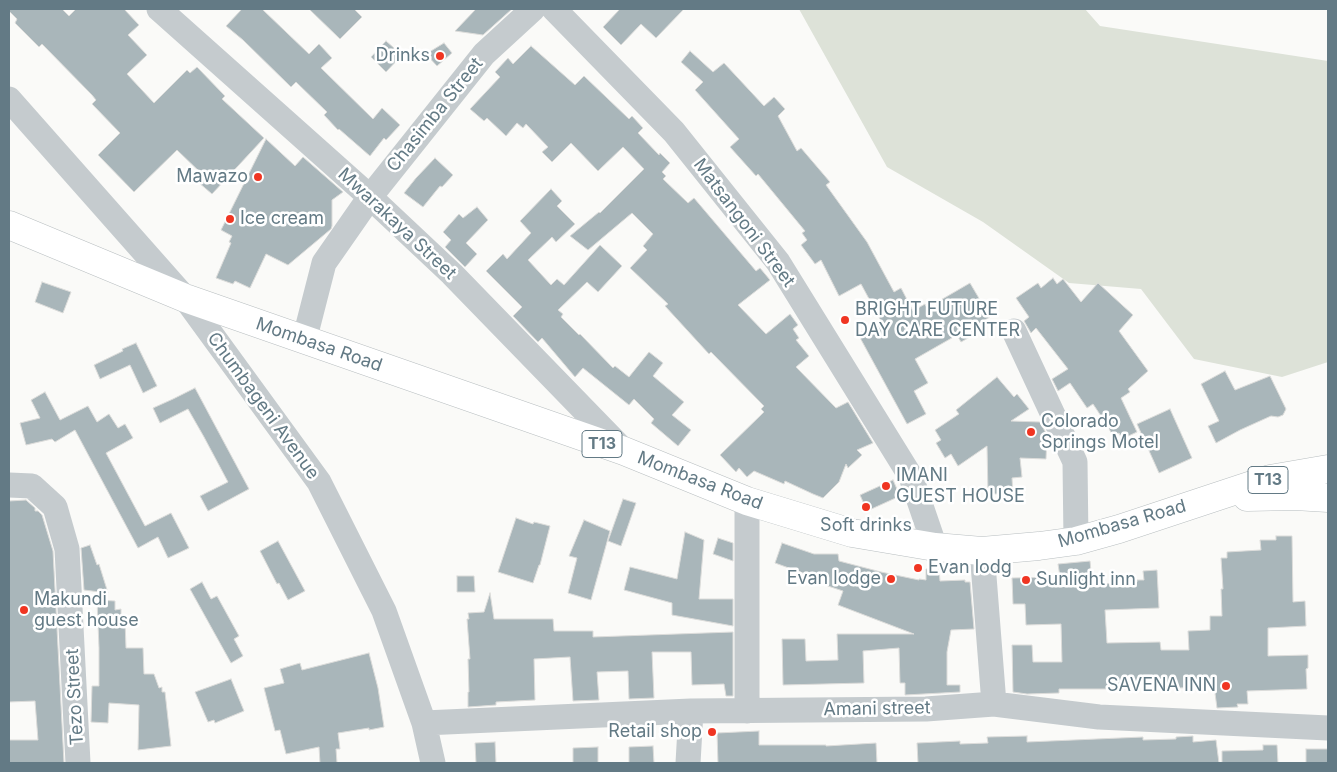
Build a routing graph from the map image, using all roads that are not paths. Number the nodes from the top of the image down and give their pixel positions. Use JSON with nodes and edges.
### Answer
{"nodes":[{"id":1,"x":159,"y":9,"type":"edge"},
{"id":2,"x":533,"y":9,"type":"edge"},
{"id":3,"x":554,"y":9,"type":"edge"},
{"id":4,"x":9,"y":99,"type":"edge"},
{"id":5,"x":370,"y":197,"type":"junction"},
{"id":6,"x":9,"y":225,"type":"edge"},
{"id":7,"x":185,"y":298,"type":"junction"},
{"id":8,"x":1014,"y":331,"type":"dead end"},
{"id":9,"x":304,"y":340,"type":"junction"},
{"id":10,"x":624,"y":451,"type":"junction"},
{"id":11,"x":1328,"y":469,"type":"edge"},
{"id":12,"x":9,"y":485,"type":"edge"},
{"id":13,"x":1210,"y":498,"type":"junction"},
{"id":14,"x":1328,"y":498,"type":"edge"},
{"id":15,"x":747,"y":501,"type":"junction"},
{"id":16,"x":1076,"y":541,"type":"junction"},
{"id":17,"x":936,"y":547,"type":"junction"},
{"id":18,"x":982,"y":551,"type":"junction"},
{"id":19,"x":994,"y":704,"type":"junction"},
{"id":20,"x":747,"y":711,"type":"junction"},
{"id":21,"x":691,"y":712,"type":"junction"},
{"id":22,"x":424,"y":723,"type":"junction"},
{"id":23,"x":1328,"y":728,"type":"edge"},
{"id":24,"x":78,"y":763,"type":"edge"},
{"id":25,"x":433,"y":763,"type":"edge"},
{"id":26,"x":688,"y":763,"type":"edge"}],
"edges":[{"from":1,"to":5,"type":"street","name":"Mwarakaya Street"},
{"from":2,"to":5,"type":"street","name":"Chasimba Street"},
{"from":3,"to":17,"type":"street","name":"Matsangoni Street"},
{"from":4,"to":7,"type":"street","name":"Chumbageni Avenue"},
{"from":5,"to":9,"type":"street","name":"Chasimba Street"},
{"from":5,"to":10,"type":"street","name":"Mwarakaya Street"},
{"from":6,"to":7,"type":"highway","name":"Mombasa Road","number":"T13"},
{"from":7,"to":9,"type":"highway","name":"Mombasa Road","number":"T13"},
{"from":7,"to":22,"type":"street","name":"Chumbageni Avenue"},
{"from":8,"to":16,"type":"street"},
{"from":9,"to":10,"type":"highway","name":"Mombasa Road","number":"T13"},
{"from":10,"to":15,"type":"highway","name":"Mombasa Road","number":"T13"},
{"from":11,"to":13,"type":"highway","name":"Mombasa Road","number":"T13"},
{"from":12,"to":24,"type":"street","name":"Tezo Street"},
{"from":13,"to":14,"type":"highway","name":"Mombasa Road","number":"T13"},
{"from":13,"to":16,"type":"highway","name":"Mombasa Road","number":"T13"},
{"from":15,"to":17,"type":"highway","name":"Mombasa Road","number":"T13"},
{"from":15,"to":20,"type":"street"},
{"from":16,"to":18,"type":"highway","name":"Mombasa Road","number":"T13"},
{"from":17,"to":18,"type":"highway","name":"Mombasa Road","number":"T13"},
{"from":18,"to":19,"type":"street"},
{"from":19,"to":20,"type":"street","name":"Amani street"},
{"from":19,"to":23,"type":"street","name":"Amani street"},
{"from":20,"to":21,"type":"street","name":"Amani street"},
{"from":21,"to":22,"type":"street","name":"Amani street"},
{"from":21,"to":26,"type":"street"},
{"from":22,"to":25,"type":"street","name":"Chumbageni Avenue"}]}
